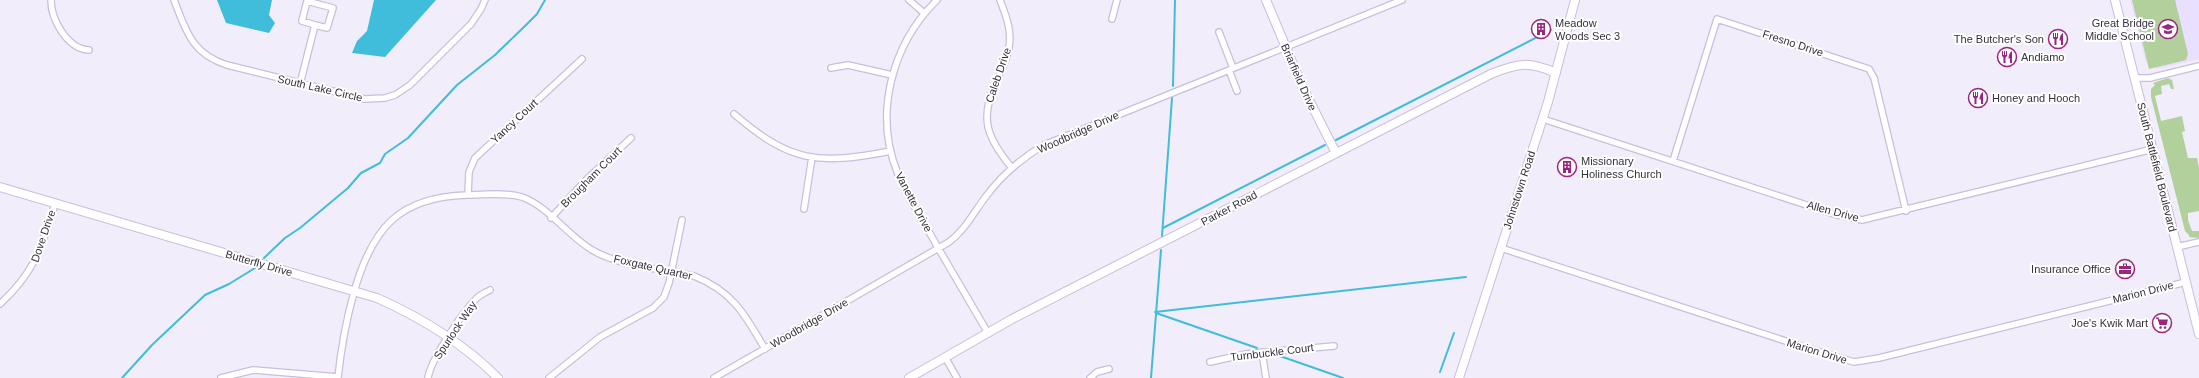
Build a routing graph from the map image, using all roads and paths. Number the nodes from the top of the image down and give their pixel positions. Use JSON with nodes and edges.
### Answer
{"nodes":[{"id":1,"x":51,"y":0,"type":"edge"},
{"id":2,"x":174,"y":0,"type":"edge"},
{"id":3,"x":485,"y":0,"type":"edge"},
{"id":4,"x":909,"y":0,"type":"edge"},
{"id":5,"x":937,"y":0,"type":"edge"},
{"id":6,"x":1000,"y":0,"type":"edge"},
{"id":7,"x":1117,"y":0,"type":"edge"},
{"id":8,"x":1266,"y":0,"type":"edge"},
{"id":9,"x":1402,"y":0,"type":"edge"},
{"id":10,"x":1574,"y":0,"type":"edge"},
{"id":11,"x":2115,"y":0,"type":"edge"},
{"id":12,"x":924,"y":13,"type":"junction"},
{"id":13,"x":1112,"y":19,"type":"dead end"},
{"id":14,"x":315,"y":25,"type":"junction"},
{"id":15,"x":1219,"y":32,"type":"dead end"},
{"id":16,"x":1285,"y":47,"type":"junction"},
{"id":17,"x":89,"y":50,"type":"dead end"},
{"id":18,"x":582,"y":59,"type":"dead end"},
{"id":19,"x":2199,"y":66,"type":"edge"},
{"id":20,"x":831,"y":68,"type":"dead end"},
{"id":21,"x":1231,"y":69,"type":"junction"},
{"id":22,"x":1556,"y":73,"type":"junction"},
{"id":23,"x":892,"y":75,"type":"junction"},
{"id":24,"x":2136,"y":78,"type":"junction"},
{"id":25,"x":300,"y":84,"type":"junction"},
{"id":26,"x":1237,"y":91,"type":"dead end"},
{"id":27,"x":734,"y":114,"type":"dead end"},
{"id":28,"x":1543,"y":119,"type":"junction"},
{"id":29,"x":631,"y":138,"type":"dead end"},
{"id":30,"x":2153,"y":149,"type":"junction"},
{"id":31,"x":891,"y":151,"type":"junction"},
{"id":32,"x":1336,"y":153,"type":"junction"},
{"id":33,"x":812,"y":158,"type":"junction"},
{"id":34,"x":1673,"y":160,"type":"junction"},
{"id":35,"x":1012,"y":168,"type":"junction"},
{"id":36,"x":0,"y":187,"type":"edge"},
{"id":37,"x":468,"y":195,"type":"junction"},
{"id":38,"x":55,"y":204,"type":"junction"},
{"id":39,"x":804,"y":209,"type":"dead end"},
{"id":40,"x":1906,"y":210,"type":"junction"},
{"id":41,"x":551,"y":218,"type":"junction"},
{"id":42,"x":682,"y":220,"type":"dead end"},
{"id":43,"x":2199,"y":242,"type":"edge"},
{"id":44,"x":2177,"y":247,"type":"junction"},
{"id":45,"x":939,"y":248,"type":"junction"},
{"id":46,"x":1501,"y":248,"type":"junction"},
{"id":47,"x":672,"y":271,"type":"junction"},
{"id":48,"x":2186,"y":282,"type":"junction"},
{"id":49,"x":490,"y":290,"type":"dead end"},
{"id":50,"x":355,"y":291,"type":"junction"},
{"id":51,"x":0,"y":304,"type":"edge"},
{"id":52,"x":988,"y":333,"type":"junction"},
{"id":53,"x":2199,"y":334,"type":"edge"},
{"id":54,"x":449,"y":337,"type":"junction"},
{"id":55,"x":1334,"y":346,"type":"dead end"},
{"id":56,"x":764,"y":349,"type":"junction"},
{"id":57,"x":1262,"y":352,"type":"junction"},
{"id":58,"x":945,"y":357,"type":"junction"},
{"id":59,"x":1210,"y":362,"type":"dead end"},
{"id":60,"x":1109,"y":369,"type":"dead end"},
{"id":61,"x":338,"y":377,"type":"edge"},
{"id":62,"x":221,"y":378,"type":"edge"},
{"id":63,"x":428,"y":378,"type":"edge"},
{"id":64,"x":498,"y":378,"type":"edge"},
{"id":65,"x":549,"y":378,"type":"edge"},
{"id":66,"x":714,"y":378,"type":"edge"},
{"id":67,"x":909,"y":378,"type":"edge"},
{"id":68,"x":957,"y":378,"type":"edge"},
{"id":69,"x":1090,"y":378,"type":"edge"},
{"id":70,"x":1266,"y":378,"type":"edge"},
{"id":71,"x":1459,"y":378,"type":"edge"}],
"edges":[{"from":1,"to":17,"type":"street"},
{"from":2,"to":25,"type":"street","name":"South Lake Circle"},
{"from":3,"to":25,"type":"street","name":"South Lake Circle"},
{"from":4,"to":12,"type":"street"},
{"from":5,"to":12,"type":"street","name":"Vanette Drive"},
{"from":6,"to":35,"type":"street","name":"Caleb Drive"},
{"from":7,"to":13,"type":"street"},
{"from":8,"to":16,"type":"street","name":"Briarfield Drive"},
{"from":9,"to":16,"type":"street","name":"Woodbridge Drive"},
{"from":10,"to":22,"type":"street","name":"Johnstown Road"},
{"from":11,"to":24,"type":"street","name":"South Battlefield Boulevard"},
{"from":12,"to":23,"type":"street","name":"Vanette Drive"},
{"from":14,"to":14,"type":"street"},
{"from":14,"to":25,"type":"street"},
{"from":15,"to":21,"type":"street"},
{"from":16,"to":21,"type":"street","name":"Woodbridge Drive"},
{"from":16,"to":32,"type":"street","name":"Briarfield Drive"},
{"from":18,"to":37,"type":"street","name":"Yancy Court"},
{"from":19,"to":24,"type":"street"},
{"from":20,"to":23,"type":"street"},
{"from":21,"to":26,"type":"street"},
{"from":21,"to":35,"type":"street","name":"Woodbridge Drive"},
{"from":22,"to":28,"type":"street","name":"Johnstown Road"},
{"from":22,"to":32,"type":"street","name":"Parker Road"},
{"from":23,"to":31,"type":"street","name":"Vanette Drive"},
{"from":24,"to":30,"type":"street","name":"South Battlefield Boulevard"},
{"from":27,"to":33,"type":"street"},
{"from":28,"to":34,"type":"street","name":"Allen Drive"},
{"from":28,"to":46,"type":"street","name":"Johnstown Road"},
{"from":29,"to":41,"type":"street","name":"Brougham Court"},
{"from":30,"to":40,"type":"street","name":"Allen Drive"},
{"from":30,"to":44,"type":"street","name":"South Battlefield Boulevard"},
{"from":31,"to":33,"type":"street"},
{"from":31,"to":45,"type":"street","name":"Vanette Drive"},
{"from":32,"to":52,"type":"street","name":"Parker Road"},
{"from":33,"to":39,"type":"street"},
{"from":34,"to":40,"type":"street","name":"Allen Drive"},
{"from":34,"to":40,"type":"street","name":"Fresno Drive"},
{"from":35,"to":45,"type":"street","name":"Woodbridge Drive"},
{"from":36,"to":38,"type":"street","name":"Butterfly Drive"},
{"from":37,"to":41,"type":"street","name":"Foxgate Quarter"},
{"from":37,"to":50,"type":"street","name":"Foxgate Quarter"},
{"from":38,"to":50,"type":"street","name":"Butterfly Drive"},
{"from":38,"to":51,"type":"street","name":"Dove Drive"},
{"from":41,"to":47,"type":"street","name":"Foxgate Quarter"},
{"from":42,"to":47,"type":"street"},
{"from":43,"to":44,"type":"street"},
{"from":44,"to":48,"type":"street","name":"South Battlefield Boulevard"},
{"from":45,"to":52,"type":"street","name":"Vanette Drive"},
{"from":45,"to":56,"type":"street","name":"Woodbridge Drive"},
{"from":46,"to":48,"type":"street","name":"Marion Drive"},
{"from":46,"to":71,"type":"street","name":"Johnstown Road"},
{"from":47,"to":56,"type":"street","name":"Foxgate Quarter"},
{"from":47,"to":65,"type":"street"},
{"from":48,"to":53,"type":"street","name":"South Battlefield Boulevard"},
{"from":49,"to":54,"type":"street","name":"Spurlock Way"},
{"from":50,"to":54,"type":"street","name":"Butterfly Drive"},
{"from":50,"to":61,"type":"street","name":"Foxgate Quarter"},
{"from":52,"to":58,"type":"street","name":"Parker Road"},
{"from":54,"to":63,"type":"street","name":"Spurlock Way"},
{"from":54,"to":64,"type":"street","name":"Butterfly Drive"},
{"from":55,"to":57,"type":"street","name":"Turnbuckle Court"},
{"from":56,"to":66,"type":"street","name":"Woodbridge Drive"},
{"from":57,"to":59,"type":"street","name":"Turnbuckle Court"},
{"from":57,"to":70,"type":"street"},
{"from":58,"to":67,"type":"street","name":"Parker Road"},
{"from":58,"to":68,"type":"street"},
{"from":60,"to":69,"type":"street"},
{"from":61,"to":62,"type":"street"}]}
